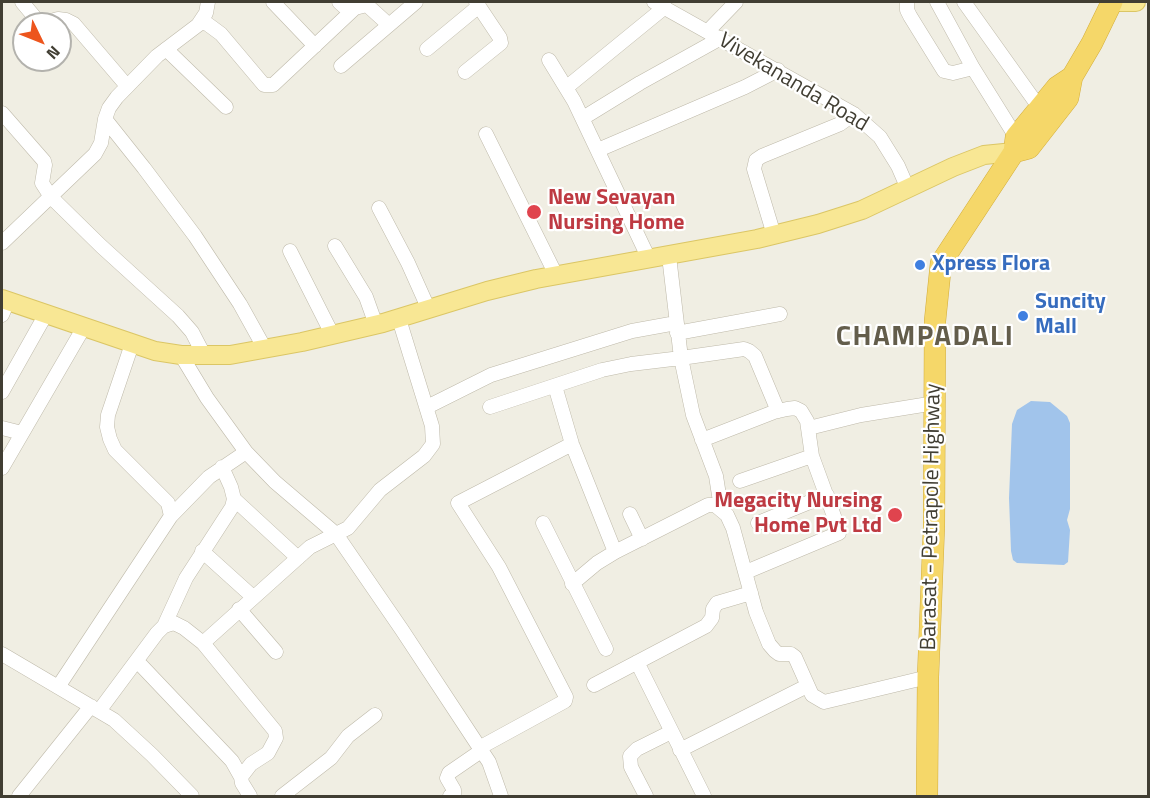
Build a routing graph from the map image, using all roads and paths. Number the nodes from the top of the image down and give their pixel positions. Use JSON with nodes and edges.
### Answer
{"nodes":[{"id":1,"x":22,"y":2,"type":"edge"},
{"id":2,"x":208,"y":2,"type":"edge"},
{"id":3,"x":273,"y":2,"type":"edge"},
{"id":4,"x":339,"y":2,"type":"edge"},
{"id":5,"x":417,"y":2,"type":"edge"},
{"id":6,"x":736,"y":2,"type":"edge"},
{"id":7,"x":907,"y":2,"type":"edge"},
{"id":8,"x":937,"y":2,"type":"edge"},
{"id":9,"x":964,"y":2,"type":"edge"},
{"id":10,"x":1112,"y":2,"type":"edge"},
{"id":11,"x":1136,"y":2,"type":"edge"},
{"id":12,"x":478,"y":4,"type":"edge"},
{"id":13,"x":660,"y":4,"type":"edge"},
{"id":14,"x":350,"y":12,"type":"junction"},
{"id":15,"x":202,"y":20,"type":"junction"},
{"id":16,"x":389,"y":25,"type":"junction"},
{"id":17,"x":708,"y":31,"type":"junction"},
{"id":18,"x":721,"y":38,"type":"junction"},
{"id":19,"x":315,"y":46,"type":"junction"},
{"id":20,"x":166,"y":49,"type":"junction"},
{"id":21,"x":427,"y":49,"type":"dead end"},
{"id":22,"x":549,"y":60,"type":"dead end"},
{"id":23,"x":341,"y":66,"type":"dead end"},
{"id":24,"x":973,"y":68,"type":"junction"},
{"id":25,"x":778,"y":70,"type":"junction"},
{"id":26,"x":465,"y":72,"type":"dead end"},
{"id":27,"x":1072,"y":77,"type":"junction"},
{"id":28,"x":127,"y":86,"type":"junction"},
{"id":29,"x":567,"y":87,"type":"junction"},
{"id":30,"x":226,"y":107,"type":"dead end"},
{"id":31,"x":1039,"y":107,"type":"junction"},
{"id":32,"x":2,"y":113,"type":"edge"},
{"id":33,"x":854,"y":114,"type":"junction"},
{"id":34,"x":583,"y":118,"type":"junction"},
{"id":35,"x":105,"y":119,"type":"junction"},
{"id":36,"x":486,"y":134,"type":"dead end"},
{"id":37,"x":1015,"y":144,"type":"junction"},
{"id":38,"x":598,"y":150,"type":"junction"},
{"id":39,"x":908,"y":189,"type":"junction"},
{"id":40,"x":51,"y":197,"type":"junction"},
{"id":41,"x":379,"y":208,"type":"dead end"},
{"id":42,"x":774,"y":235,"type":"junction"},
{"id":43,"x":2,"y":243,"type":"edge"},
{"id":44,"x":335,"y":246,"type":"dead end"},
{"id":45,"x":290,"y":251,"type":"dead end"},
{"id":46,"x":669,"y":256,"type":"junction"},
{"id":47,"x":649,"y":259,"type":"junction"},
{"id":48,"x":556,"y":275,"type":"junction"},
{"id":49,"x":4,"y":305,"type":"edge"},
{"id":50,"x":429,"y":310,"type":"junction"},
{"id":51,"x":46,"y":314,"type":"junction"},
{"id":52,"x":780,"y":314,"type":"dead end"},
{"id":53,"x":399,"y":319,"type":"junction"},
{"id":54,"x":376,"y":325,"type":"junction"},
{"id":55,"x":84,"y":327,"type":"junction"},
{"id":56,"x":677,"y":328,"type":"junction"},
{"id":57,"x":332,"y":334,"type":"junction"},
{"id":58,"x":132,"y":344,"type":"junction"},
{"id":59,"x":265,"y":349,"type":"junction"},
{"id":60,"x":180,"y":355,"type":"junction"},
{"id":61,"x":204,"y":355,"type":"junction"},
{"id":62,"x":681,"y":358,"type":"junction"},
{"id":63,"x":555,"y":386,"type":"junction"},
{"id":64,"x":2,"y":392,"type":"edge"},
{"id":65,"x":935,"y":403,"type":"junction"},
{"id":66,"x":427,"y":407,"type":"junction"},
{"id":67,"x":490,"y":407,"type":"dead end"},
{"id":68,"x":778,"y":411,"type":"junction"},
{"id":69,"x":2,"y":428,"type":"edge"},
{"id":70,"x":809,"y":428,"type":"junction"},
{"id":71,"x":22,"y":433,"type":"junction"},
{"id":72,"x":702,"y":440,"type":"junction"},
{"id":73,"x":572,"y":444,"type":"junction"},
{"id":74,"x":246,"y":452,"type":"junction"},
{"id":75,"x":812,"y":456,"type":"junction"},
{"id":76,"x":2,"y":468,"type":"edge"},
{"id":77,"x":222,"y":468,"type":"junction"},
{"id":78,"x":740,"y":481,"type":"dead end"},
{"id":79,"x":827,"y":495,"type":"junction"},
{"id":80,"x":234,"y":499,"type":"junction"},
{"id":81,"x":721,"y":508,"type":"junction"},
{"id":82,"x":630,"y":514,"type":"dead end"},
{"id":83,"x":171,"y":516,"type":"junction"},
{"id":84,"x":543,"y":523,"type":"dead end"},
{"id":85,"x":758,"y":523,"type":"dead end"},
{"id":86,"x":336,"y":534,"type":"junction"},
{"id":87,"x":642,"y":539,"type":"junction"},
{"id":88,"x":202,"y":551,"type":"junction"},
{"id":89,"x":615,"y":552,"type":"junction"},
{"id":90,"x":298,"y":558,"type":"junction"},
{"id":91,"x":746,"y":572,"type":"junction"},
{"id":92,"x":572,"y":584,"type":"junction"},
{"id":93,"x":751,"y":592,"type":"junction"},
{"id":94,"x":253,"y":597,"type":"junction"},
{"id":95,"x":239,"y":609,"type":"junction"},
{"id":96,"x":164,"y":626,"type":"junction"},
{"id":97,"x":203,"y":643,"type":"junction"},
{"id":98,"x":606,"y":649,"type":"dead end"},
{"id":99,"x":276,"y":652,"type":"dead end"},
{"id":100,"x":2,"y":654,"type":"edge"},
{"id":101,"x":137,"y":661,"type":"junction"},
{"id":102,"x":637,"y":662,"type":"junction"},
{"id":103,"x":928,"y":676,"type":"junction"},
{"id":104,"x":594,"y":685,"type":"dead end"},
{"id":105,"x":807,"y":686,"type":"junction"},
{"id":106,"x":58,"y":687,"type":"junction"},
{"id":107,"x":95,"y":709,"type":"junction"},
{"id":108,"x":375,"y":715,"type":"dead end"},
{"id":109,"x":671,"y":732,"type":"junction"},
{"id":110,"x":480,"y":749,"type":"junction"},
{"id":111,"x":680,"y":750,"type":"junction"},
{"id":112,"x":241,"y":777,"type":"junction"},
{"id":113,"x":21,"y":794,"type":"edge"},
{"id":114,"x":192,"y":796,"type":"edge"},
{"id":115,"x":250,"y":796,"type":"edge"},
{"id":116,"x":282,"y":796,"type":"edge"},
{"id":117,"x":450,"y":796,"type":"edge"},
{"id":118,"x":501,"y":796,"type":"edge"},
{"id":119,"x":646,"y":796,"type":"edge"},
{"id":120,"x":704,"y":796,"type":"edge"},
{"id":121,"x":927,"y":796,"type":"edge"}],
"edges":[{"from":1,"to":28,"type":"street"},
{"from":2,"to":15,"type":"street"},
{"from":3,"to":19,"type":"street"},
{"from":4,"to":14,"type":"street"},
{"from":5,"to":16,"type":"street"},
{"from":6,"to":17,"type":"street"},
{"from":7,"to":24,"type":"street"},
{"from":8,"to":24,"type":"street"},
{"from":9,"to":31,"type":"street"},
{"from":10,"to":11,"type":"main road"},
{"from":10,"to":27,"type":"highway","name":"Barasat - Petrapole Highway"},
{"from":12,"to":21,"type":"street"},
{"from":12,"to":26,"type":"street"},
{"from":13,"to":17,"type":"street","name":"Vivekananda Road"},
{"from":13,"to":29,"type":"street"},
{"from":14,"to":16,"type":"street"},
{"from":14,"to":19,"type":"street"},
{"from":15,"to":19,"type":"street"},
{"from":15,"to":20,"type":"street"},
{"from":16,"to":23,"type":"street"},
{"from":17,"to":18,"type":"street","name":"Vivekananda Road"},
{"from":18,"to":25,"type":"street","name":"Vivekananda Road"},
{"from":18,"to":34,"type":"street"},
{"from":20,"to":28,"type":"street"},
{"from":20,"to":30,"type":"street"},
{"from":22,"to":29,"type":"street"},
{"from":24,"to":37,"type":"street"},
{"from":25,"to":33,"type":"street","name":"Vivekananda Road"},
{"from":25,"to":38,"type":"street"},
{"from":27,"to":31,"type":"highway","name":"Barasat - Petrapole Highway"},
{"from":27,"to":37,"type":"highway","name":"Barasat - Petrapole Highway"},
{"from":28,"to":35,"type":"street"},
{"from":29,"to":34,"type":"street"},
{"from":31,"to":37,"type":"highway","name":"Barasat - Petrapole Highway"},
{"from":32,"to":40,"type":"street"},
{"from":33,"to":39,"type":"street","name":"Vivekananda Road"},
{"from":33,"to":42,"type":"street"},
{"from":34,"to":38,"type":"street"},
{"from":35,"to":40,"type":"street"},
{"from":35,"to":59,"type":"street"},
{"from":36,"to":48,"type":"street"},
{"from":37,"to":39,"type":"main road"},
{"from":37,"to":65,"type":"highway","name":"Barasat - Petrapole Highway"},
{"from":38,"to":47,"type":"street"},
{"from":39,"to":42,"type":"main road"},
{"from":40,"to":43,"type":"street"},
{"from":40,"to":61,"type":"street"},
{"from":41,"to":50,"type":"street"},
{"from":42,"to":46,"type":"main road"},
{"from":44,"to":54,"type":"street"},
{"from":45,"to":57,"type":"street"},
{"from":46,"to":47,"type":"main road"},
{"from":46,"to":56,"type":"street"},
{"from":47,"to":48,"type":"main road"},
{"from":48,"to":50,"type":"main road"},
{"from":49,"to":51,"type":"main road"},
{"from":50,"to":53,"type":"main road"},
{"from":51,"to":55,"type":"main road"},
{"from":51,"to":64,"type":"street"},
{"from":52,"to":56,"type":"street"},
{"from":53,"to":54,"type":"main road"},
{"from":53,"to":66,"type":"street"},
{"from":54,"to":57,"type":"main road"},
{"from":55,"to":58,"type":"main road"},
{"from":55,"to":71,"type":"street"},
{"from":56,"to":62,"type":"street"},
{"from":56,"to":66,"type":"street"},
{"from":57,"to":59,"type":"main road"},
{"from":58,"to":60,"type":"main road"},
{"from":58,"to":83,"type":"street"},
{"from":59,"to":61,"type":"main road"},
{"from":60,"to":61,"type":"main road"},
{"from":60,"to":74,"type":"street"},
{"from":62,"to":63,"type":"street"},
{"from":62,"to":68,"type":"street"},
{"from":62,"to":72,"type":"street"},
{"from":63,"to":67,"type":"street"},
{"from":63,"to":73,"type":"street"},
{"from":65,"to":70,"type":"street"},
{"from":65,"to":103,"type":"highway","name":"Barasat - Petrapole Highway"},
{"from":66,"to":86,"type":"street"},
{"from":68,"to":70,"type":"street"},
{"from":68,"to":72,"type":"street"},
{"from":69,"to":71,"type":"street"},
{"from":70,"to":75,"type":"street"},
{"from":71,"to":76,"type":"street"},
{"from":72,"to":81,"type":"street"},
{"from":73,"to":89,"type":"street"},
{"from":73,"to":110,"type":"street"},
{"from":74,"to":77,"type":"street"},
{"from":74,"to":86,"type":"street"},
{"from":75,"to":78,"type":"street"},
{"from":75,"to":79,"type":"street"},
{"from":77,"to":80,"type":"street"},
{"from":77,"to":83,"type":"street"},
{"from":79,"to":85,"type":"street"},
{"from":79,"to":91,"type":"street"},
{"from":80,"to":88,"type":"street"},
{"from":80,"to":90,"type":"street"},
{"from":81,"to":87,"type":"street"},
{"from":81,"to":91,"type":"street"},
{"from":82,"to":87,"type":"street"},
{"from":83,"to":106,"type":"street"},
{"from":84,"to":92,"type":"street"},
{"from":86,"to":90,"type":"street"},
{"from":86,"to":110,"type":"street"},
{"from":87,"to":89,"type":"street"},
{"from":88,"to":94,"type":"street"},
{"from":88,"to":96,"type":"street"},
{"from":89,"to":92,"type":"street"},
{"from":90,"to":94,"type":"street"},
{"from":91,"to":93,"type":"street"},
{"from":92,"to":98,"type":"street"},
{"from":93,"to":102,"type":"street"},
{"from":93,"to":105,"type":"street"},
{"from":94,"to":95,"type":"street"},
{"from":95,"to":97,"type":"street"},
{"from":95,"to":99,"type":"street"},
{"from":96,"to":97,"type":"street"},
{"from":96,"to":101,"type":"street"},
{"from":97,"to":112,"type":"street"},
{"from":100,"to":106,"type":"street"},
{"from":101,"to":107,"type":"street"},
{"from":101,"to":112,"type":"street"},
{"from":102,"to":104,"type":"street"},
{"from":102,"to":109,"type":"street"},
{"from":103,"to":105,"type":"street"},
{"from":103,"to":121,"type":"highway","name":"Barasat - Petrapole Highway"},
{"from":105,"to":111,"type":"street"},
{"from":106,"to":107,"type":"street"},
{"from":107,"to":113,"type":"street"},
{"from":107,"to":114,"type":"street"},
{"from":108,"to":116,"type":"street"},
{"from":109,"to":111,"type":"street"},
{"from":109,"to":119,"type":"street"},
{"from":110,"to":117,"type":"street"},
{"from":110,"to":118,"type":"street"},
{"from":111,"to":120,"type":"street"},
{"from":112,"to":115,"type":"street"}]}
